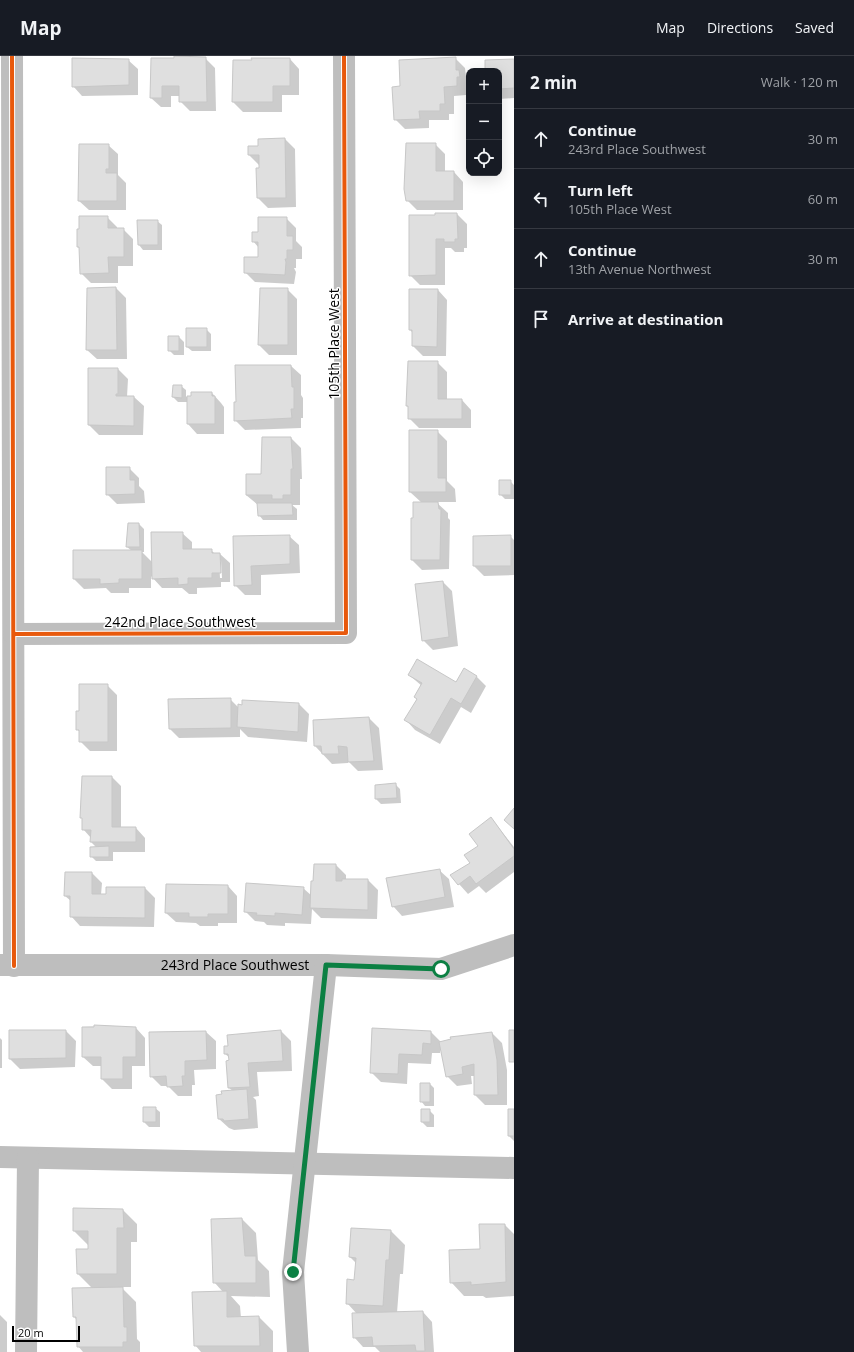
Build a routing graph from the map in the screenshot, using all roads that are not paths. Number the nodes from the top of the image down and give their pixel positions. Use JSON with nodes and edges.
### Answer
{"nodes":[{"id":1,"x":12,"y":56,"type":"edge"},
{"id":2,"x":344,"y":56,"type":"edge"},
{"id":3,"x":346,"y":633,"type":"joint"},
{"id":4,"x":14,"y":634,"type":"junction"},
{"id":5,"x":514,"y":945,"type":"edge"},
{"id":6,"x":326,"y":965,"type":"junction"},
{"id":7,"x":7,"y":966,"type":"edge"},
{"id":8,"x":0,"y":1157,"type":"edge"},
{"id":9,"x":28,"y":1158,"type":"junction"},
{"id":10,"x":306,"y":1163,"type":"junction"},
{"id":11,"x":514,"y":1168,"type":"edge"},
{"id":12,"x":26,"y":1352,"type":"edge"},
{"id":13,"x":298,"y":1352,"type":"edge"}],
"edges":[{"from":1,"to":4,"type":"street"},
{"from":2,"to":3,"type":"street","name":"105th Place West"},
{"from":3,"to":4,"type":"street","name":"242nd Place Southwest"},
{"from":4,"to":7,"type":"street"},
{"from":5,"to":6,"type":"street","name":"243rd Place Southwest"},
{"from":6,"to":7,"type":"street","name":"243rd Place Southwest"},
{"from":6,"to":10,"type":"street"},
{"from":8,"to":9,"type":"street"},
{"from":9,"to":10,"type":"street"},
{"from":9,"to":12,"type":"street"},
{"from":10,"to":11,"type":"street"},
{"from":10,"to":13,"type":"street"}]}
